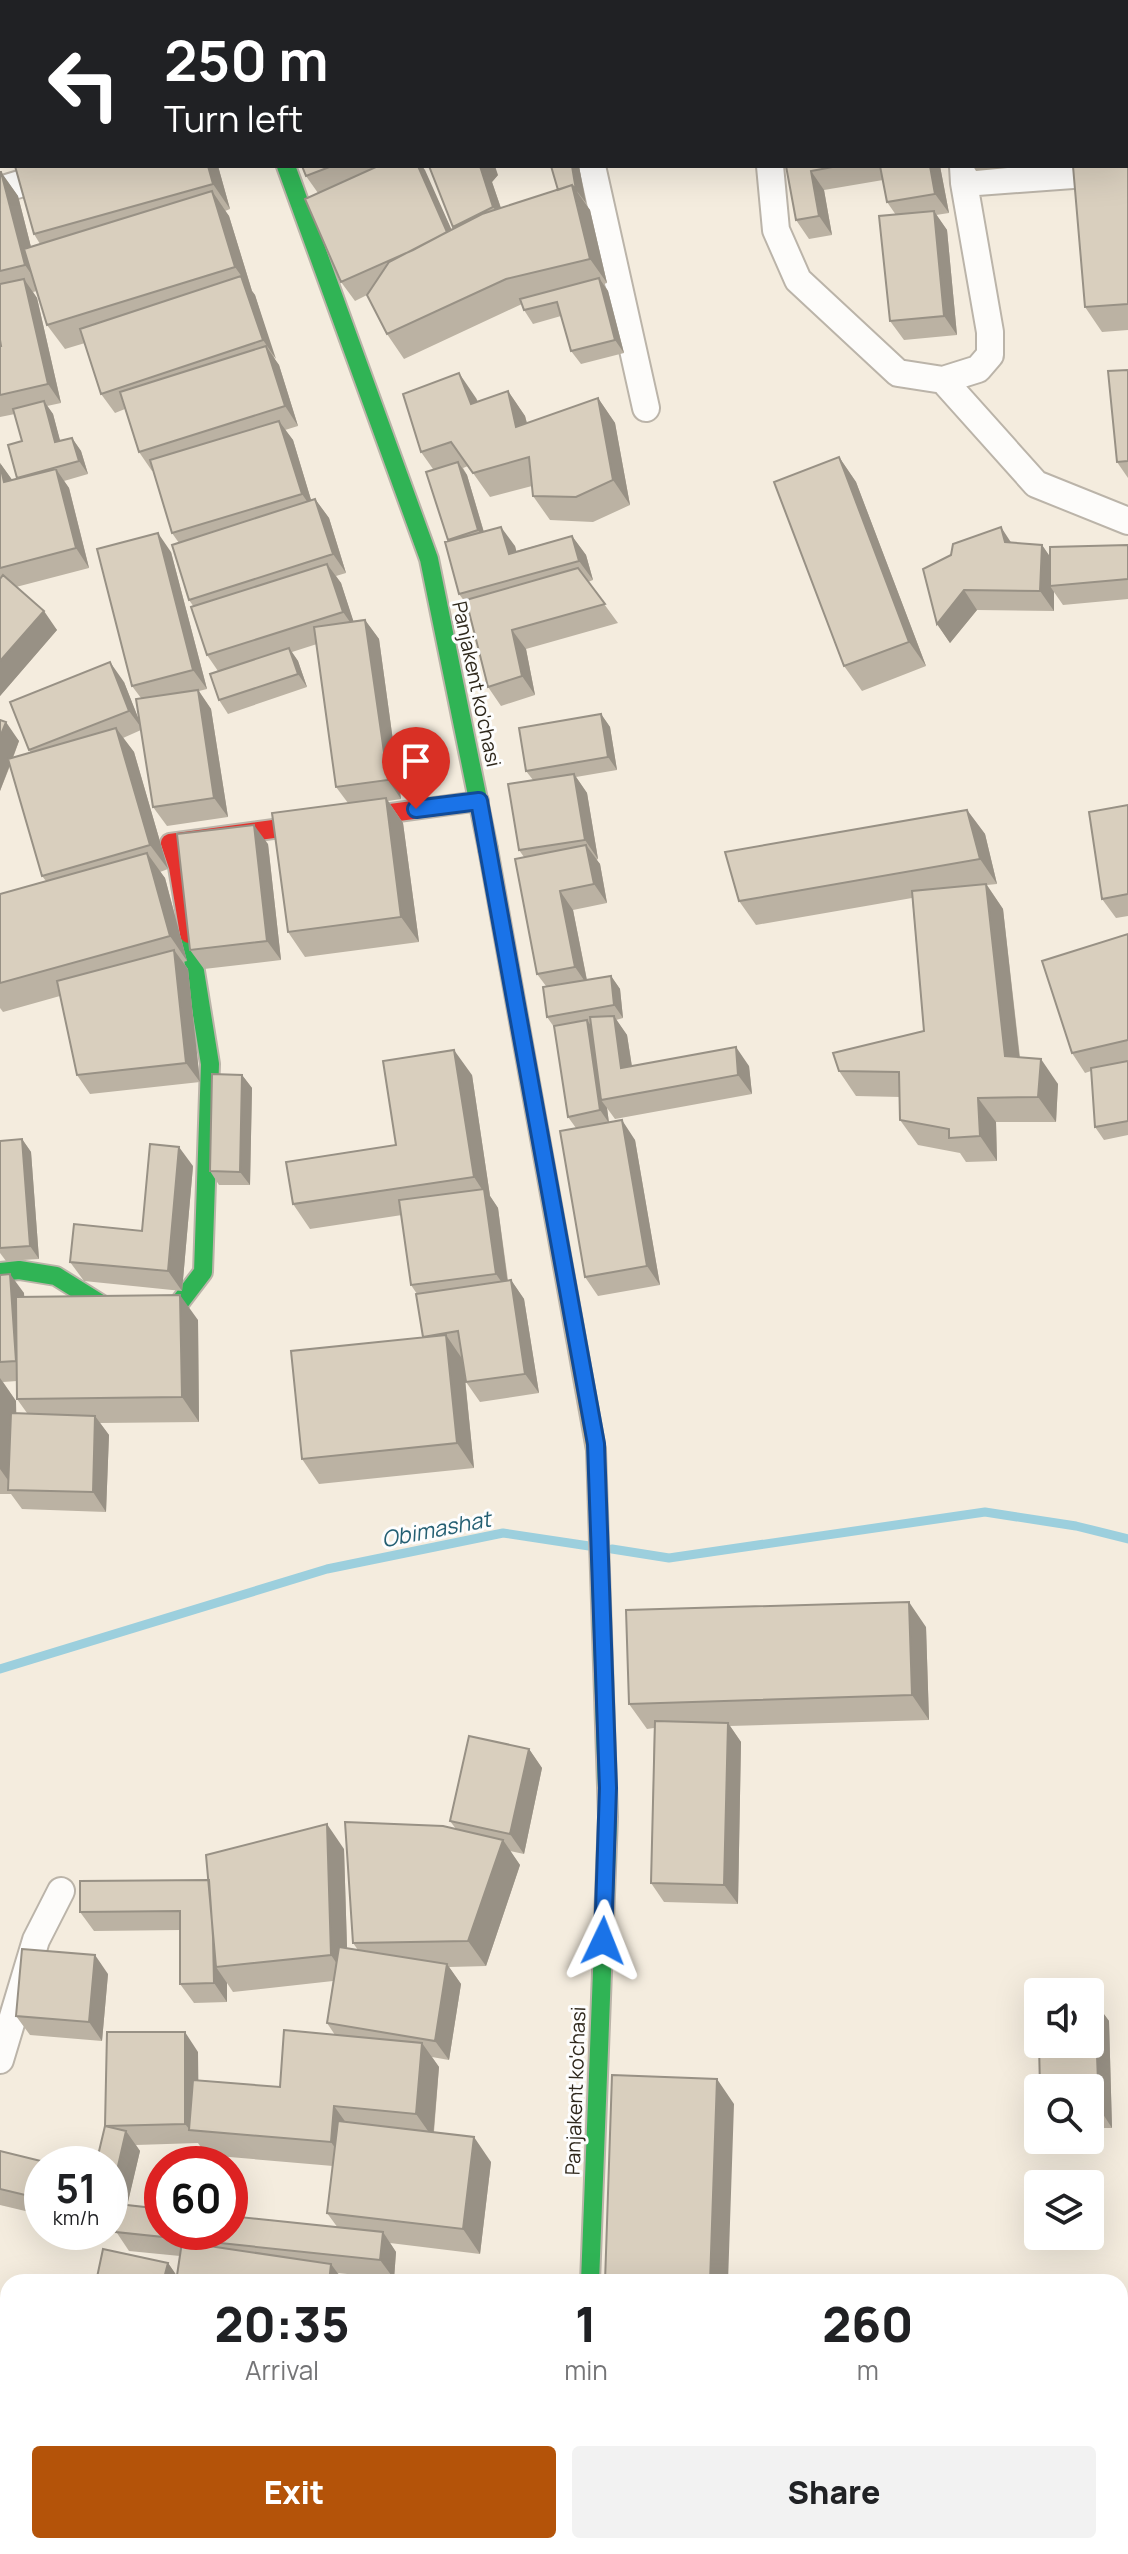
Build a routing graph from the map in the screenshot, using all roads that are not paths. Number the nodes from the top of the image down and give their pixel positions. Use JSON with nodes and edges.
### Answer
{"nodes":[{"id":1,"x":72,"y":168,"type":"edge"},
{"id":2,"x":287,"y":168,"type":"edge"},
{"id":3,"x":592,"y":168,"type":"edge"},
{"id":4,"x":770,"y":168,"type":"edge"},
{"id":5,"x":1128,"y":171,"type":"edge"},
{"id":6,"x":963,"y":175,"type":"edge"},
{"id":7,"x":0,"y":190,"type":"edge"},
{"id":8,"x":330,"y":200,"type":"edge"},
{"id":9,"x":303,"y":212,"type":"junction"},
{"id":10,"x":943,"y":380,"type":"junction"},
{"id":11,"x":646,"y":408,"type":"dead end"},
{"id":12,"x":1128,"y":521,"type":"edge"},
{"id":13,"x":479,"y":801,"type":"junction"},
{"id":14,"x":0,"y":1272,"type":"edge"},
{"id":15,"x":61,"y":1891,"type":"dead end"},
{"id":16,"x":0,"y":2060,"type":"edge"},
{"id":17,"x":590,"y":2274,"type":"edge"}],
"edges":[{"from":1,"to":7,"type":"street"},
{"from":2,"to":9,"type":"main road","name":"Panjakent ko'chasi"},
{"from":3,"to":11,"type":"street"},
{"from":4,"to":10,"type":"street"},
{"from":5,"to":6,"type":"street"},
{"from":6,"to":10,"type":"street"},
{"from":8,"to":9,"type":"street"},
{"from":9,"to":13,"type":"main road","name":"Panjakent ko'chasi"},
{"from":10,"to":12,"type":"street"},
{"from":13,"to":14,"type":"main road"},
{"from":13,"to":17,"type":"main road","name":"Panjakent ko'chasi"},
{"from":15,"to":16,"type":"street"}]}
